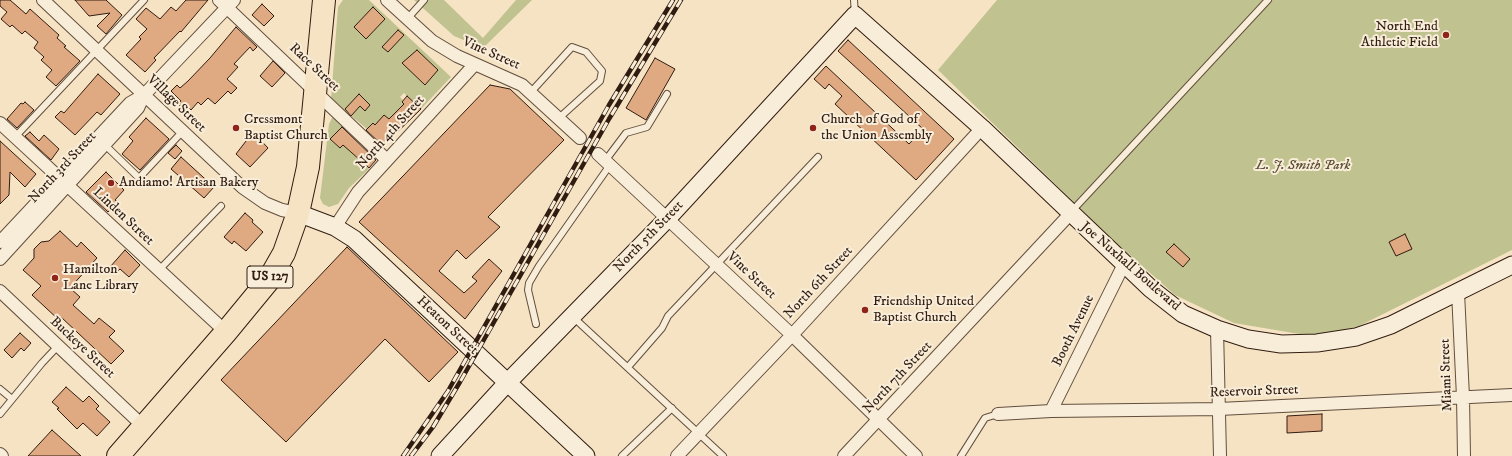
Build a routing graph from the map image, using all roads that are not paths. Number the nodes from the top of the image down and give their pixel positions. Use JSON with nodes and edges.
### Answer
{"nodes":[{"id":1,"x":43,"y":0,"type":"edge"},
{"id":2,"x":144,"y":0,"type":"edge"},
{"id":3,"x":324,"y":0,"type":"edge"},
{"id":4,"x":387,"y":0,"type":"edge"},
{"id":5,"x":424,"y":0,"type":"edge"},
{"id":6,"x":1268,"y":0,"type":"edge"},
{"id":7,"x":227,"y":3,"type":"edge"},
{"id":8,"x":854,"y":8,"type":"edge"},
{"id":9,"x":408,"y":18,"type":"junction"},
{"id":10,"x":97,"y":52,"type":"junction"},
{"id":11,"x":475,"y":64,"type":"junction"},
{"id":12,"x":317,"y":91,"type":"junction"},
{"id":13,"x":531,"y":92,"type":"junction"},
{"id":14,"x":667,"y":94,"type":"dead end"},
{"id":15,"x":144,"y":95,"type":"junction"},
{"id":16,"x":559,"y":118,"type":"junction"},
{"id":17,"x":0,"y":123,"type":"edge"},
{"id":18,"x":982,"y":128,"type":"junction"},
{"id":19,"x":182,"y":132,"type":"junction"},
{"id":20,"x":16,"y":137,"type":"junction"},
{"id":21,"x":580,"y":138,"type":"dead end"},
{"id":22,"x":101,"y":141,"type":"junction"},
{"id":23,"x":818,"y":157,"type":"dead end"},
{"id":24,"x":387,"y":160,"type":"junction"},
{"id":25,"x":604,"y":160,"type":"junction"},
{"id":26,"x":63,"y":182,"type":"junction"},
{"id":27,"x":221,"y":206,"type":"dead end"},
{"id":28,"x":298,"y":213,"type":"junction"},
{"id":29,"x":1070,"y":214,"type":"junction"},
{"id":30,"x":668,"y":218,"type":"junction"},
{"id":31,"x":335,"y":227,"type":"junction"},
{"id":32,"x":0,"y":242,"type":"edge"},
{"id":33,"x":0,"y":259,"type":"edge"},
{"id":34,"x":716,"y":263,"type":"junction"},
{"id":35,"x":1124,"y":264,"type":"junction"},
{"id":36,"x":1512,"y":265,"type":"edge"},
{"id":37,"x":159,"y":270,"type":"junction"},
{"id":38,"x":0,"y":291,"type":"edge"},
{"id":39,"x":1458,"y":292,"type":"junction"},
{"id":40,"x":573,"y":316,"type":"junction"},
{"id":41,"x":536,"y":324,"type":"dead end"},
{"id":42,"x":1217,"y":329,"type":"junction"},
{"id":43,"x":226,"y":332,"type":"junction"},
{"id":44,"x":792,"y":334,"type":"junction"},
{"id":45,"x":58,"y":346,"type":"junction"},
{"id":46,"x":628,"y":367,"type":"junction"},
{"id":47,"x":507,"y":383,"type":"junction"},
{"id":48,"x":0,"y":389,"type":"edge"},
{"id":49,"x":1512,"y":395,"type":"edge"},
{"id":50,"x":1463,"y":397,"type":"junction"},
{"id":51,"x":12,"y":399,"type":"junction"},
{"id":52,"x":672,"y":408,"type":"junction"},
{"id":53,"x":1219,"y":409,"type":"junction"},
{"id":54,"x":1051,"y":411,"type":"junction"},
{"id":55,"x":0,"y":414,"type":"edge"},
{"id":56,"x":998,"y":414,"type":"joint"},
{"id":57,"x":880,"y":419,"type":"junction"},
{"id":58,"x":143,"y":426,"type":"junction"},
{"id":59,"x":699,"y":433,"type":"junction"},
{"id":60,"x":578,"y":452,"type":"edge"},
{"id":61,"x":444,"y":455,"type":"edge"},
{"id":62,"x":118,"y":456,"type":"edge"},
{"id":63,"x":622,"y":456,"type":"edge"},
{"id":64,"x":677,"y":456,"type":"edge"},
{"id":65,"x":723,"y":456,"type":"edge"},
{"id":66,"x":844,"y":456,"type":"edge"},
{"id":67,"x":916,"y":456,"type":"edge"},
{"id":68,"x":961,"y":456,"type":"edge"},
{"id":69,"x":1220,"y":456,"type":"edge"},
{"id":70,"x":1464,"y":456,"type":"edge"}],
"edges":[{"from":1,"to":10,"type":"street","name":"Village Street"},
{"from":2,"to":10,"type":"lane"},
{"from":3,"to":12,"type":"highway","number":"US 127"},
{"from":4,"to":9,"type":"street","name":"Vine Street"},
{"from":5,"to":9,"type":"lane"},
{"from":6,"to":29,"type":"lane"},
{"from":7,"to":12,"type":"street","name":"Race Street"},
{"from":7,"to":15,"type":"street","name":"North 3rd Street"},
{"from":8,"to":18,"type":"street","name":"Joe Nuxhall Boulevard"},
{"from":8,"to":30,"type":"street","name":"North 5th Street"},
{"from":9,"to":11,"type":"street","name":"Vine Street"},
{"from":10,"to":15,"type":"street","name":"Village Street"},
{"from":10,"to":20,"type":"lane"},
{"from":11,"to":13,"type":"street","name":"Vine Street"},
{"from":11,"to":24,"type":"street","name":"North 4th Street"},
{"from":12,"to":24,"type":"street","name":"Race Street"},
{"from":12,"to":28,"type":"highway","number":"US 127"},
{"from":13,"to":16,"type":"street","name":"Vine Street"},
{"from":13,"to":16,"type":"lane"},
{"from":14,"to":25,"type":"lane"},
{"from":15,"to":19,"type":"street","name":"Village Street"},
{"from":15,"to":22,"type":"street","name":"North 3rd Street"},
{"from":16,"to":21,"type":"street","name":"Vine Street"},
{"from":17,"to":20,"type":"street","name":"Linden Street"},
{"from":18,"to":29,"type":"street","name":"Joe Nuxhall Boulevard"},
{"from":18,"to":44,"type":"street","name":"North 6th Street"},
{"from":19,"to":22,"type":"lane"},
{"from":19,"to":28,"type":"street","name":"Village Street"},
{"from":20,"to":26,"type":"street","name":"Linden Street"},
{"from":22,"to":26,"type":"street","name":"North 3rd Street"},
{"from":23,"to":34,"type":"lane"},
{"from":24,"to":31,"type":"street","name":"North 4th Street"},
{"from":25,"to":30,"type":"street","name":"Vine Street"},
{"from":25,"to":41,"type":"lane"},
{"from":26,"to":32,"type":"street","name":"North 3rd Street"},
{"from":26,"to":33,"type":"street","name":"North 3rd Street"},
{"from":26,"to":37,"type":"street","name":"Linden Street"},
{"from":27,"to":37,"type":"lane"},
{"from":28,"to":31,"type":"street","name":"Heaton Street"},
{"from":28,"to":43,"type":"highway","number":"US 127"},
{"from":29,"to":35,"type":"street","name":"Joe Nuxhall Boulevard"},
{"from":29,"to":57,"type":"street","name":"North 7th Street"},
{"from":30,"to":34,"type":"street","name":"Vine Street"},
{"from":30,"to":40,"type":"street","name":"North 5th Street"},
{"from":31,"to":47,"type":"street","name":"Heaton Street"},
{"from":34,"to":44,"type":"street","name":"Vine Street"},
{"from":34,"to":46,"type":"lane"},
{"from":35,"to":42,"type":"street","name":"Joe Nuxhall Boulevard"},
{"from":35,"to":54,"type":"street","name":"Booth Avenue"},
{"from":36,"to":39,"type":"street","name":"Joe Nuxhall Boulevard"},
{"from":37,"to":43,"type":"street","name":"Linden Street"},
{"from":38,"to":45,"type":"street","name":"Buckeye Street"},
{"from":39,"to":42,"type":"street","name":"Joe Nuxhall Boulevard"},
{"from":39,"to":50,"type":"street","name":"Miami Street"},
{"from":40,"to":46,"type":"lane"},
{"from":40,"to":47,"type":"street","name":"North 5th Street"},
{"from":42,"to":53,"type":"street"},
{"from":43,"to":58,"type":"highway","number":"US 127"},
{"from":44,"to":57,"type":"street","name":"Vine Street"},
{"from":44,"to":59,"type":"street","name":"North 6th Street"},
{"from":45,"to":51,"type":"lane"},
{"from":45,"to":58,"type":"street","name":"Buckeye Street"},
{"from":46,"to":52,"type":"lane"},
{"from":47,"to":60,"type":"street","name":"Heaton Street"},
{"from":47,"to":61,"type":"street","name":"North 5th Street"},
{"from":48,"to":51,"type":"lane"},
{"from":49,"to":50,"type":"street","name":"Reservoir Street"},
{"from":50,"to":53,"type":"street","name":"Reservoir Street"},
{"from":50,"to":70,"type":"street","name":"Miami Street"},
{"from":51,"to":55,"type":"lane"},
{"from":52,"to":59,"type":"lane"},
{"from":52,"to":63,"type":"lane"},
{"from":53,"to":54,"type":"street","name":"Reservoir Street"},
{"from":53,"to":69,"type":"street"},
{"from":54,"to":56,"type":"street","name":"Reservoir Street"},
{"from":56,"to":68,"type":"lane"},
{"from":57,"to":66,"type":"street","name":"North 7th Street"},
{"from":57,"to":67,"type":"street","name":"Vine Street"},
{"from":58,"to":62,"type":"highway","number":"US 127"},
{"from":59,"to":64,"type":"street","name":"North 6th Street"},
{"from":59,"to":65,"type":"lane"}]}
